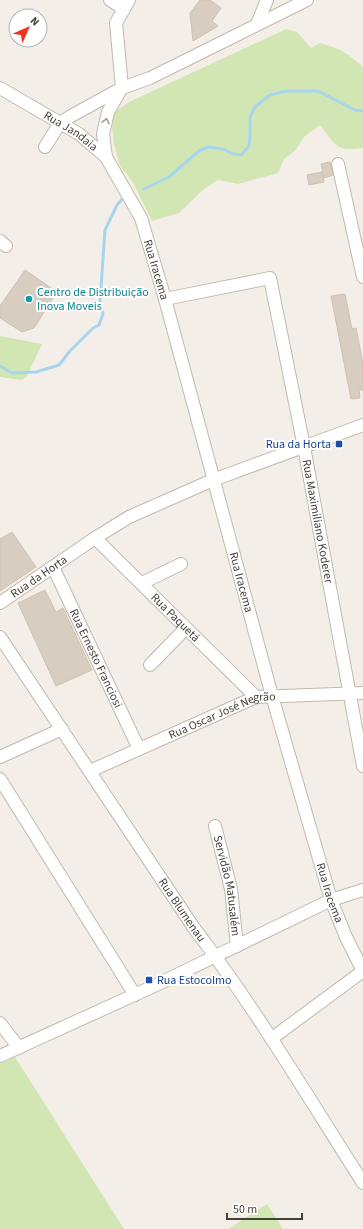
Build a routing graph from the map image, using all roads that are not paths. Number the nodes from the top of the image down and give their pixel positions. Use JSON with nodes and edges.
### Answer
{"nodes":[{"id":1,"x":110,"y":0,"type":"edge"},
{"id":2,"x":267,"y":0,"type":"edge"},
{"id":3,"x":307,"y":0,"type":"edge"},
{"id":4,"x":127,"y":4,"type":"edge"},
{"id":5,"x":257,"y":24,"type":"junction"},
{"id":6,"x":0,"y":88,"type":"edge"},
{"id":7,"x":122,"y":88,"type":"junction"},
{"id":8,"x":60,"y":123,"type":"junction"},
{"id":9,"x":45,"y":147,"type":"dead end"},
{"id":10,"x":106,"y":157,"type":"junction"},
{"id":11,"x":338,"y":164,"type":"dead end"},
{"id":12,"x":126,"y":190,"type":"joint"},
{"id":13,"x":363,"y":277,"type":"edge"},
{"id":14,"x":165,"y":299,"type":"junction"},
{"id":15,"x":363,"y":425,"type":"edge"},
{"id":16,"x":304,"y":447,"type":"junction"},
{"id":17,"x":213,"y":480,"type":"junction"},
{"id":18,"x":95,"y":538,"type":"junction"},
{"id":19,"x":181,"y":564,"type":"dead end"},
{"id":20,"x":53,"y":567,"type":"junction"},
{"id":21,"x":142,"y":583,"type":"junction"},
{"id":22,"x":0,"y":603,"type":"edge"},
{"id":23,"x":186,"y":628,"type":"junction"},
{"id":24,"x":0,"y":637,"type":"edge"},
{"id":25,"x":150,"y":665,"type":"dead end"},
{"id":26,"x":349,"y":693,"type":"junction"},
{"id":27,"x":363,"y":693,"type":"edge"},
{"id":28,"x":272,"y":696,"type":"junction"},
{"id":29,"x":256,"y":698,"type":"junction"},
{"id":30,"x":62,"y":729,"type":"junction"},
{"id":31,"x":140,"y":750,"type":"junction"},
{"id":32,"x":0,"y":757,"type":"edge"},
{"id":33,"x":363,"y":766,"type":"edge"},
{"id":34,"x":90,"y":772,"type":"junction"},
{"id":35,"x":0,"y":779,"type":"edge"},
{"id":36,"x":215,"y":826,"type":"dead end"},
{"id":37,"x":363,"y":890,"type":"edge"},
{"id":38,"x":332,"y":900,"type":"junction"},
{"id":39,"x":237,"y":946,"type":"junction"},
{"id":40,"x":215,"y":956,"type":"junction"},
{"id":41,"x":363,"y":971,"type":"edge"},
{"id":42,"x":135,"y":995,"type":"junction"},
{"id":43,"x":0,"y":1023,"type":"edge"},
{"id":44,"x":271,"y":1039,"type":"junction"},
{"id":45,"x":18,"y":1048,"type":"junction"},
{"id":46,"x":0,"y":1056,"type":"edge"},
{"id":47,"x":361,"y":1176,"type":"edge"}],
"edges":[{"from":1,"to":4,"type":"street"},
{"from":2,"to":5,"type":"street"},
{"from":3,"to":5,"type":"street"},
{"from":4,"to":7,"type":"street"},
{"from":5,"to":7,"type":"street"},
{"from":6,"to":8,"type":"street","name":"Rua Jandaia"},
{"from":7,"to":8,"type":"street"},
{"from":10,"to":7,"type":"street","one_way":true},
{"from":8,"to":9,"type":"street"},
{"from":8,"to":10,"type":"street","name":"Rua Jandaia"},
{"from":10,"to":12,"type":"street","name":"Rua Jandaia"},
{"from":11,"to":13,"type":"street"},
{"from":12,"to":14,"type":"street","name":"Rua Iracema"},
{"from":14,"to":16,"type":"street","name":"Rua Maximiliano Koderer"},
{"from":14,"to":17,"type":"street","name":"Rua Iracema"},
{"from":15,"to":16,"type":"street","name":"Rua da Horta"},
{"from":16,"to":17,"type":"street","name":"Rua da Horta"},
{"from":16,"to":26,"type":"street","name":"Rua Maximiliano Koderer"},
{"from":17,"to":18,"type":"street","name":"Rua da Horta"},
{"from":17,"to":28,"type":"street","name":"Rua Iracema"},
{"from":18,"to":20,"type":"street","name":"Rua da Horta"},
{"from":18,"to":21,"type":"street","name":"Rua Paquetá"},
{"from":19,"to":21,"type":"street"},
{"from":20,"to":22,"type":"street","name":"Rua da Horta"},
{"from":20,"to":31,"type":"street","name":"Rua Ernesto Franciosi"},
{"from":21,"to":23,"type":"street","name":"Rua Paquetá"},
{"from":23,"to":25,"type":"street"},
{"from":23,"to":29,"type":"street","name":"Rua Paquetá"},
{"from":24,"to":30,"type":"street","name":"Rua Blumenau"},
{"from":26,"to":27,"type":"street","name":"Rua Oscar José Negrão"},
{"from":26,"to":28,"type":"street","name":"Rua Oscar José Negrão"},
{"from":26,"to":33,"type":"street","name":"Rua Maximiliano Koderer"},
{"from":28,"to":29,"type":"street","name":"Rua Oscar José Negrão"},
{"from":28,"to":38,"type":"street","name":"Rua Iracema"},
{"from":29,"to":31,"type":"street","name":"Rua Oscar José Negrão"},
{"from":30,"to":32,"type":"street"},
{"from":30,"to":34,"type":"street","name":"Rua Blumenau"},
{"from":31,"to":34,"type":"street","name":"Rua Oscar José Negrão"},
{"from":34,"to":40,"type":"street","name":"Rua Blumenau"},
{"from":35,"to":42,"type":"street"},
{"from":36,"to":39,"type":"street","name":"Servidão Matusalém"},
{"from":37,"to":38,"type":"street"},
{"from":38,"to":39,"type":"street"},
{"from":38,"to":41,"type":"street","name":"Rua Iracema"},
{"from":39,"to":40,"type":"street"},
{"from":40,"to":42,"type":"street"},
{"from":40,"to":44,"type":"street","name":"Rua Blumenau"},
{"from":41,"to":44,"type":"street"},
{"from":42,"to":45,"type":"street"},
{"from":43,"to":45,"type":"street"},
{"from":44,"to":47,"type":"street","name":"Rua Blumenau"},
{"from":45,"to":46,"type":"street"}]}
